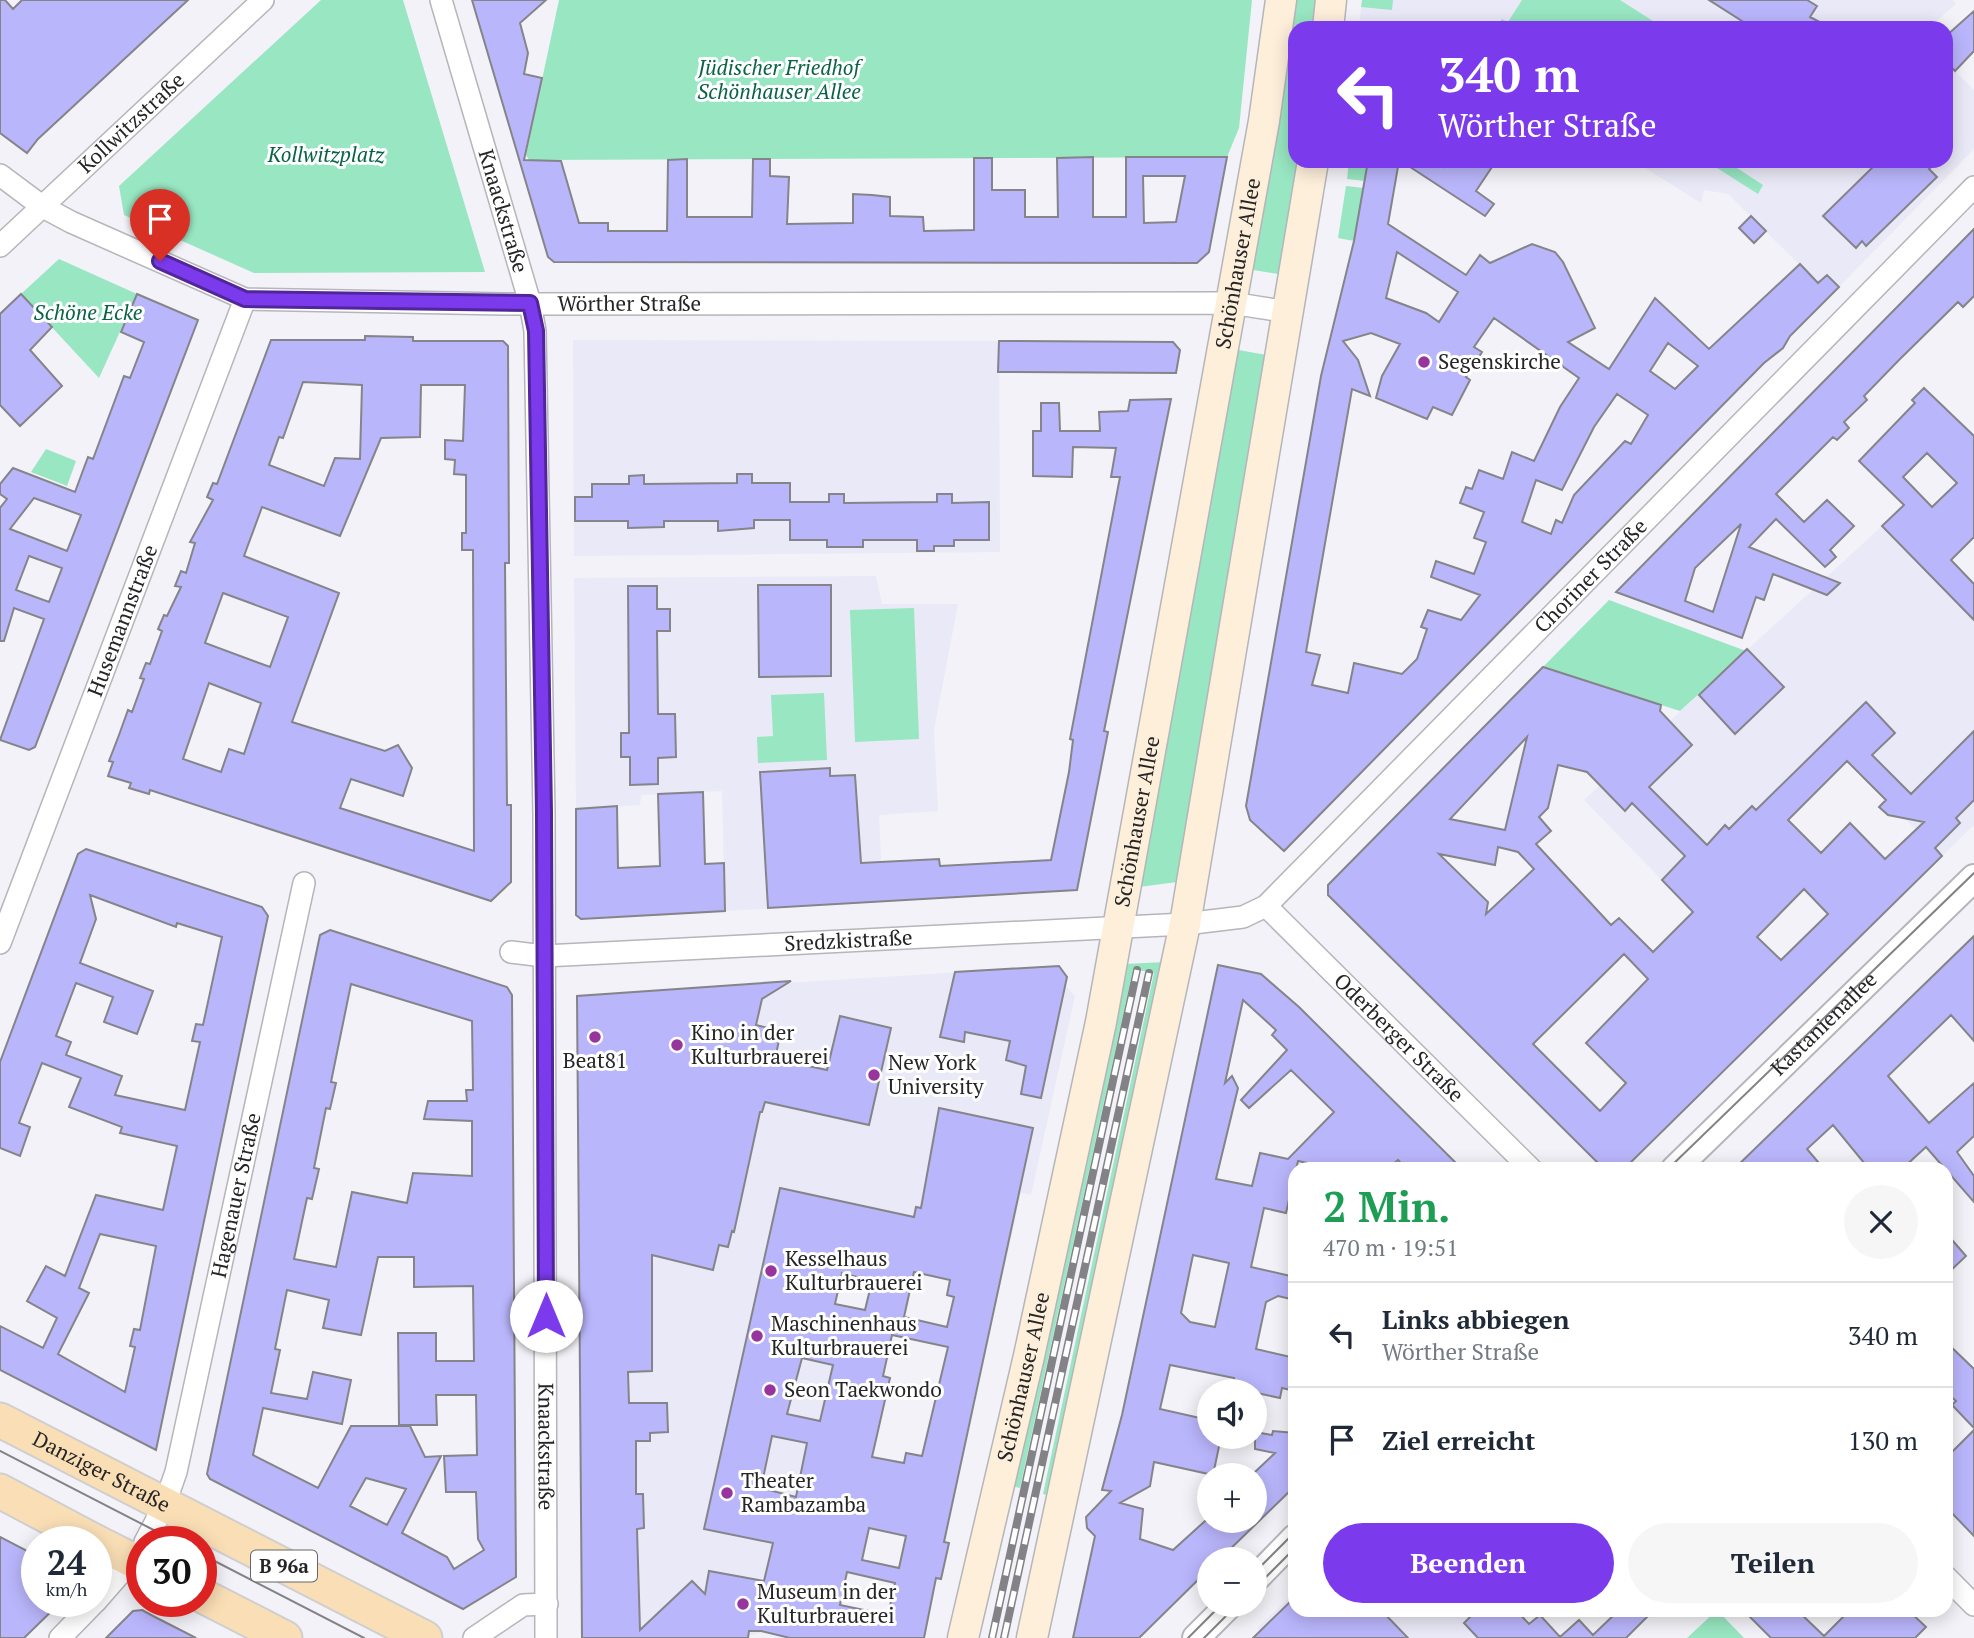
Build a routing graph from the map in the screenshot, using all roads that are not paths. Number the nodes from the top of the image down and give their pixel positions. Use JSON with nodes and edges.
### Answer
{"nodes":[{"id":1,"x":263,"y":0,"type":"edge"},
{"id":2,"x":441,"y":0,"type":"edge"},
{"id":3,"x":1281,"y":0,"type":"edge"},
{"id":4,"x":1331,"y":0,"type":"edge"},
{"id":5,"x":1329,"y":21,"type":"edge"},
{"id":6,"x":1312,"y":168,"type":"edge"},
{"id":7,"x":0,"y":175,"type":"edge"},
{"id":8,"x":1974,"y":187,"type":"edge"},
{"id":9,"x":43,"y":207,"type":"junction"},
{"id":10,"x":0,"y":246,"type":"edge"},
{"id":11,"x":245,"y":299,"type":"junction"},
{"id":12,"x":530,"y":303,"type":"junction"},
{"id":13,"x":1231,"y":303,"type":"junction"},
{"id":14,"x":1289,"y":312,"type":"junction"},
{"id":15,"x":1974,"y":878,"type":"edge"},
{"id":16,"x":304,"y":883,"type":"dead end"},
{"id":17,"x":1266,"y":906,"type":"junction"},
{"id":18,"x":1185,"y":924,"type":"junction"},
{"id":19,"x":1117,"y":928,"type":"junction"},
{"id":20,"x":0,"y":943,"type":"edge"},
{"id":21,"x":511,"y":953,"type":"dead end"},
{"id":22,"x":544,"y":956,"type":"junction"},
{"id":23,"x":1524,"y":1162,"type":"edge"},
{"id":24,"x":1682,"y":1162,"type":"edge"},
{"id":25,"x":0,"y":1420,"type":"edge"},
{"id":26,"x":0,"y":1491,"type":"edge"},
{"id":27,"x":164,"y":1506,"type":"junction"},
{"id":28,"x":66,"y":1526,"type":"edge"},
{"id":29,"x":154,"y":1526,"type":"edge"},
{"id":30,"x":1288,"y":1545,"type":"edge"},
{"id":31,"x":1267,"y":1567,"type":"edge"},
{"id":32,"x":126,"y":1570,"type":"edge"},
{"id":33,"x":112,"y":1584,"type":"edge"},
{"id":34,"x":1953,"y":1584,"type":"edge"},
{"id":35,"x":217,"y":1603,"type":"edge"},
{"id":36,"x":547,"y":1604,"type":"junction"},
{"id":37,"x":1974,"y":1605,"type":"edge"},
{"id":38,"x":80,"y":1617,"type":"edge"},
{"id":39,"x":1217,"y":1617,"type":"edge"},
{"id":40,"x":970,"y":1637,"type":"edge"},
{"id":41,"x":60,"y":1638,"type":"edge"},
{"id":42,"x":285,"y":1638,"type":"edge"},
{"id":43,"x":425,"y":1638,"type":"edge"},
{"id":44,"x":474,"y":1638,"type":"edge"},
{"id":45,"x":545,"y":1638,"type":"edge"},
{"id":46,"x":1032,"y":1638,"type":"edge"},
{"id":47,"x":1196,"y":1638,"type":"edge"}],
"edges":[{"from":1,"to":9,"type":"street","name":"Kollwitzstraße"},
{"from":2,"to":12,"type":"street","name":"Knaackstraße"},
{"from":3,"to":13,"type":"main road","name":"Schönhauser Allee"},
{"from":4,"to":5,"type":"main road"},
{"from":6,"to":14,"type":"main road"},
{"from":7,"to":9,"type":"street","name":"Wörther Straße"},
{"from":8,"to":17,"type":"street","name":"Choriner Straße"},
{"from":9,"to":10,"type":"street","name":"Kollwitzstraße"},
{"from":9,"to":11,"type":"street","name":"Wörther Straße"},
{"from":11,"to":12,"type":"street","name":"Wörther Straße"},
{"from":11,"to":20,"type":"street","name":"Husemannstraße"},
{"from":12,"to":13,"type":"street","name":"Wörther Straße"},
{"from":12,"to":22,"type":"street","name":"Knaackstraße"},
{"from":13,"to":14,"type":"street","name":"Wörther Straße"},
{"from":13,"to":19,"type":"main road","name":"Schönhauser Allee"},
{"from":14,"to":18,"type":"main road"},
{"from":15,"to":24,"type":"street","name":"Kastanienallee"},
{"from":16,"to":27,"type":"street","name":"Hagenauer Straße"},
{"from":17,"to":18,"type":"street","name":"Choriner Straße"},
{"from":17,"to":23,"type":"street","name":"Oderberger Straße"},
{"from":18,"to":19,"type":"street","name":"Sredzkistraße"},
{"from":18,"to":46,"type":"main road"},
{"from":19,"to":22,"type":"street","name":"Sredzkistraße"},
{"from":19,"to":40,"type":"main road","name":"Schönhauser Allee"},
{"from":21,"to":22,"type":"street","name":"Sredzkistraße"},
{"from":22,"to":36,"type":"street","name":"Knaackstraße"},
{"from":25,"to":27,"type":"main road","name":"Danziger Straße","number":"B 96a"},
{"from":26,"to":28,"type":"main road"},
{"from":27,"to":29,"type":"street","name":"Hagenauer Straße"},
{"from":27,"to":43,"type":"main road","name":"Danziger Straße","number":"B 96a"},
{"from":30,"to":31,"type":"street"},
{"from":32,"to":33,"type":"street","name":"Hagenauer Straße"},
{"from":34,"to":37,"type":"street"},
{"from":35,"to":42,"type":"main road"},
{"from":36,"to":44,"type":"street"},
{"from":36,"to":45,"type":"street","name":"Knaackstraße"},
{"from":38,"to":41,"type":"street","name":"Hagenauer Straße"},
{"from":39,"to":47,"type":"street"}]}
